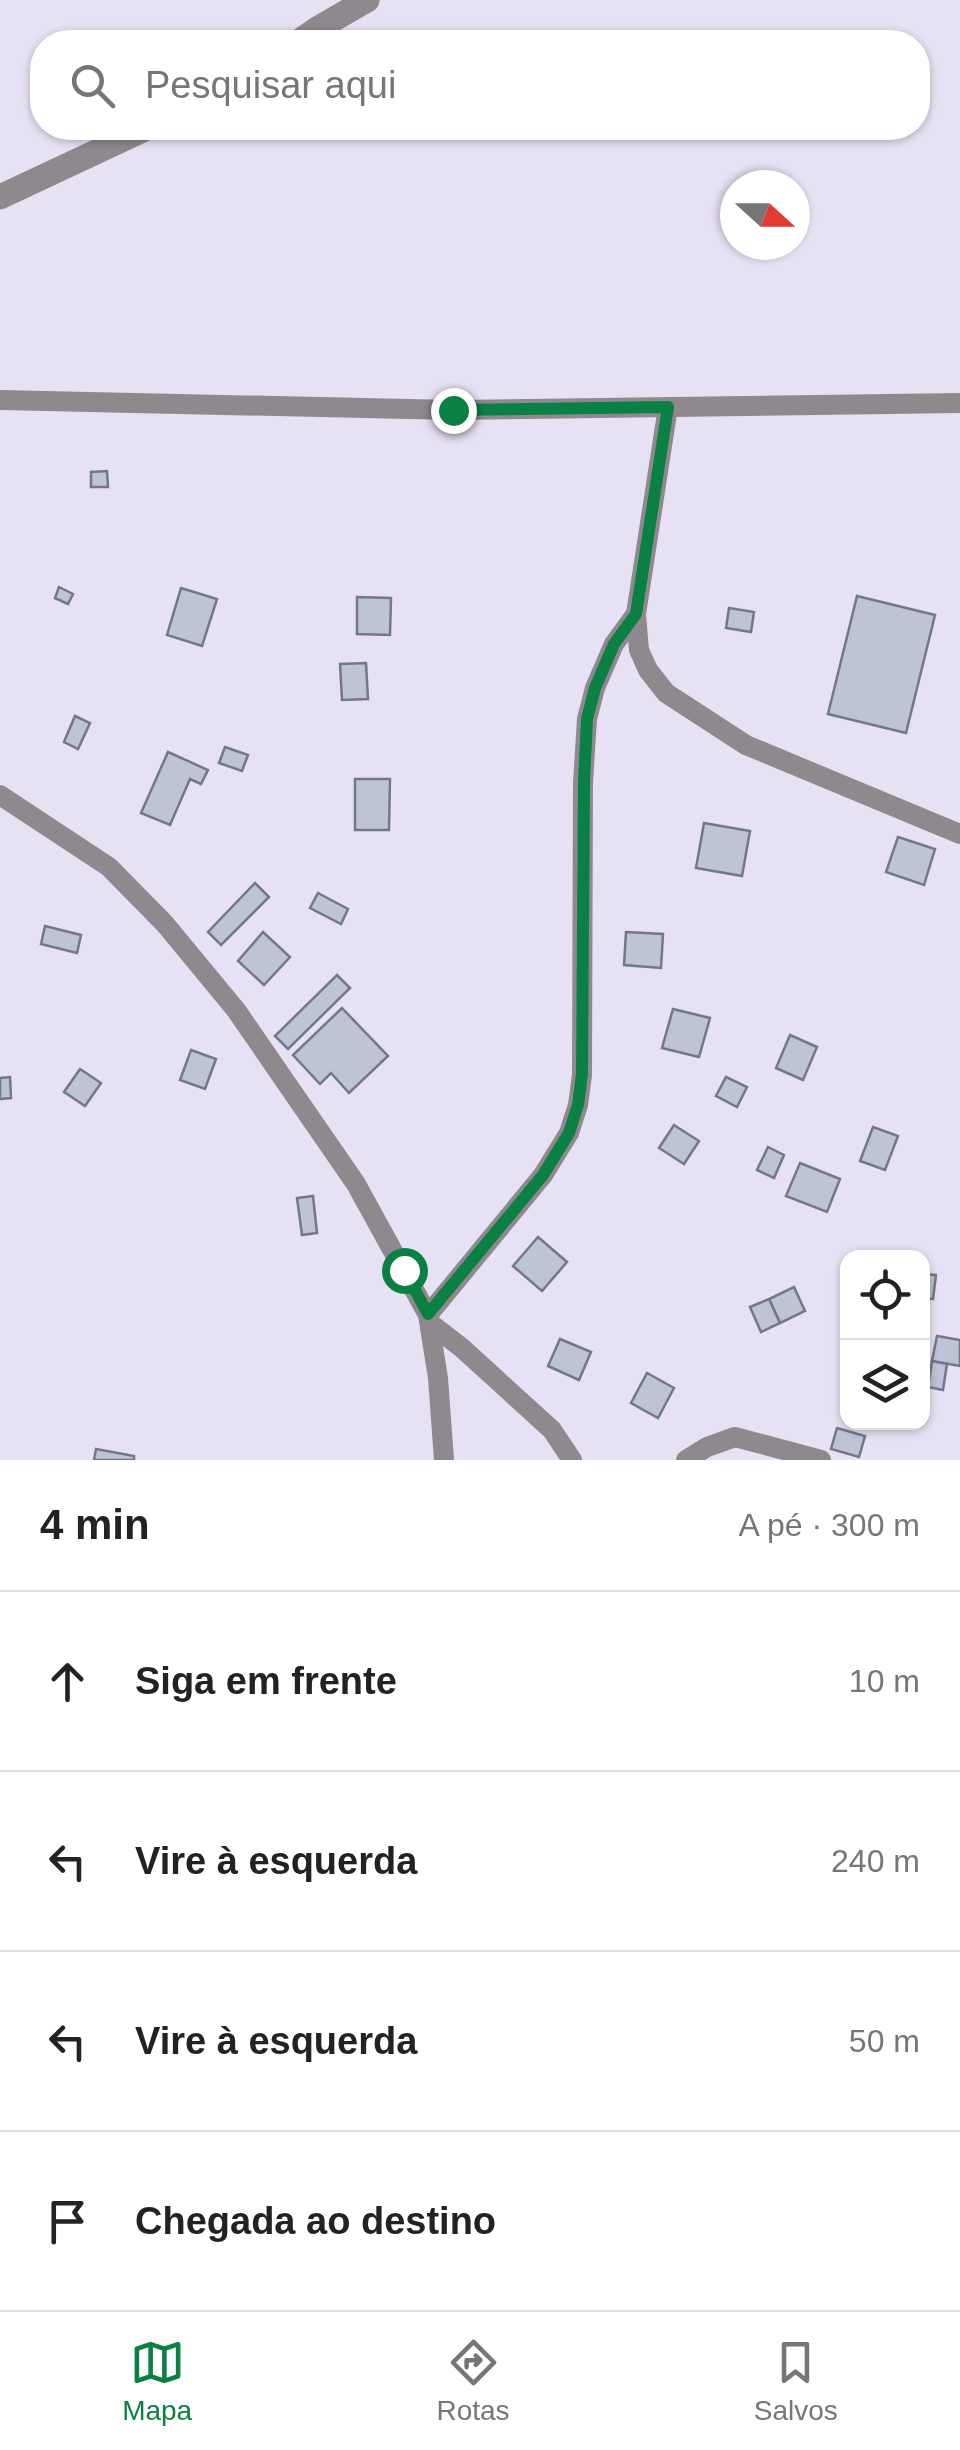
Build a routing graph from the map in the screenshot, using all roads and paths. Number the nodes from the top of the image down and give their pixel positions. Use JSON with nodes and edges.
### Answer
{"nodes":[{"id":1,"x":367,"y":0,"type":"edge"},
{"id":2,"x":316,"y":30,"type":"edge"},
{"id":3,"x":122,"y":140,"type":"edge"},
{"id":4,"x":0,"y":198,"type":"edge"},
{"id":5,"x":0,"y":400,"type":"edge"},
{"id":6,"x":960,"y":403,"type":"edge"},
{"id":7,"x":668,"y":407,"type":"junction"},
{"id":8,"x":636,"y":614,"type":"junction"},
{"id":9,"x":0,"y":796,"type":"edge"},
{"id":10,"x":960,"y":834,"type":"edge"},
{"id":11,"x":430,"y":1319,"type":"junction"},
{"id":12,"x":444,"y":1460,"type":"edge"},
{"id":13,"x":572,"y":1460,"type":"edge"},
{"id":14,"x":686,"y":1460,"type":"edge"},
{"id":15,"x":822,"y":1460,"type":"edge"}],
"edges":[{"from":1,"to":2,"type":"street"},
{"from":3,"to":4,"type":"street"},
{"from":5,"to":7,"type":"street"},
{"from":6,"to":7,"type":"street"},
{"from":7,"to":8,"type":"street"},
{"from":8,"to":10,"type":"street"},
{"from":8,"to":11,"type":"street"},
{"from":9,"to":11,"type":"street"},
{"from":11,"to":12,"type":"street"},
{"from":11,"to":13,"type":"street"},
{"from":14,"to":15,"type":"street"}]}
